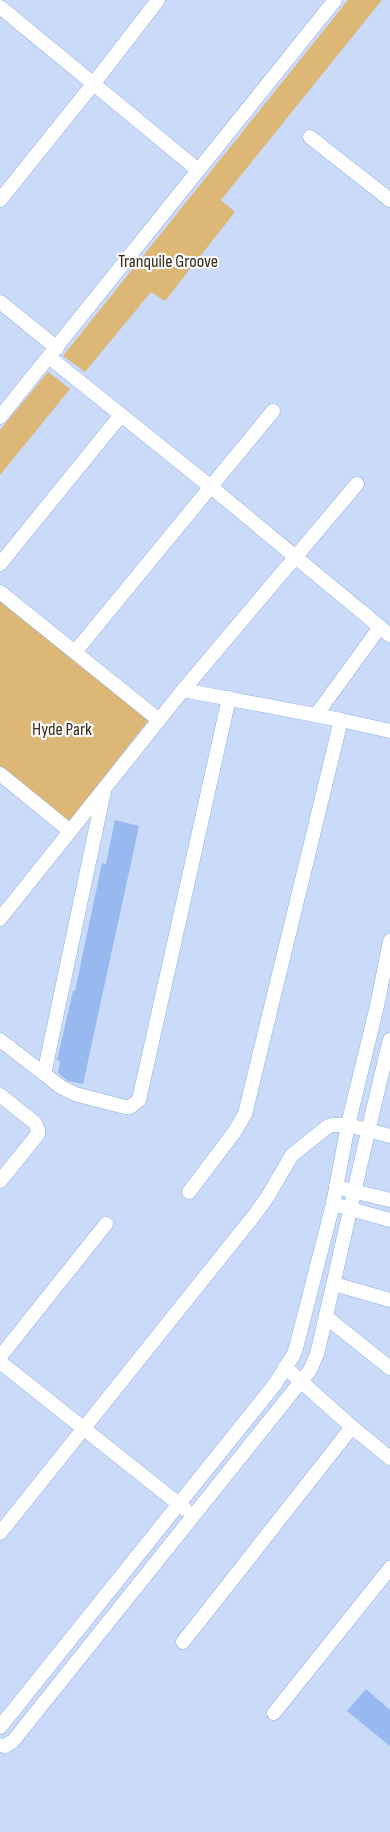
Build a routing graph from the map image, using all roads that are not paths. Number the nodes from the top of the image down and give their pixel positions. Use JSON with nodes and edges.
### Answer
{"nodes":[{"id":1,"x":158,"y":0,"type":"edge"},
{"id":2,"x":335,"y":0,"type":"edge"},
{"id":3,"x":0,"y":7,"type":"edge"},
{"id":4,"x":94,"y":83,"type":"junction"},
{"id":5,"x":310,"y":137,"type":"dead end"},
{"id":6,"x":198,"y":170,"type":"junction"},
{"id":7,"x":0,"y":200,"type":"edge"},
{"id":8,"x":390,"y":200,"type":"edge"},
{"id":9,"x":0,"y":302,"type":"edge"},
{"id":10,"x":53,"y":352,"type":"junction"},
{"id":11,"x":272,"y":411,"type":"dead end"},
{"id":12,"x":121,"y":415,"type":"junction"},
{"id":13,"x":0,"y":417,"type":"edge"},
{"id":14,"x":357,"y":484,"type":"dead end"},
{"id":15,"x":211,"y":487,"type":"junction"},
{"id":16,"x":296,"y":557,"type":"junction"},
{"id":17,"x":0,"y":564,"type":"edge"},
{"id":18,"x":0,"y":592,"type":"edge"},
{"id":19,"x":385,"y":631,"type":"edge"},
{"id":20,"x":75,"y":652,"type":"junction"},
{"id":21,"x":183,"y":690,"type":"junction"},
{"id":22,"x":229,"y":698,"type":"junction"},
{"id":23,"x":316,"y":715,"type":"junction"},
{"id":24,"x":159,"y":720,"type":"junction"},
{"id":25,"x":342,"y":720,"type":"junction"},
{"id":26,"x":390,"y":731,"type":"edge"},
{"id":27,"x":0,"y":774,"type":"edge"},
{"id":28,"x":104,"y":789,"type":"junction"},
{"id":29,"x":70,"y":831,"type":"junction"},
{"id":30,"x":0,"y":919,"type":"edge"},
{"id":31,"x":390,"y":941,"type":"edge"},
{"id":32,"x":0,"y":1040,"type":"edge"},
{"id":33,"x":390,"y":1040,"type":"edge"},
{"id":34,"x":44,"y":1074,"type":"junction"},
{"id":35,"x":0,"y":1096,"type":"edge"},
{"id":36,"x":348,"y":1125,"type":"junction"},
{"id":37,"x":368,"y":1130,"type":"junction"},
{"id":38,"x":390,"y":1136,"type":"edge"},
{"id":39,"x":0,"y":1181,"type":"edge"},
{"id":40,"x":336,"y":1186,"type":"junction"},
{"id":41,"x":356,"y":1191,"type":"junction"},
{"id":42,"x":189,"y":1192,"type":"dead end"},
{"id":43,"x":390,"y":1200,"type":"edge"},
{"id":44,"x":333,"y":1204,"type":"junction"},
{"id":45,"x":352,"y":1210,"type":"junction"},
{"id":46,"x":390,"y":1220,"type":"edge"},
{"id":47,"x":106,"y":1224,"type":"dead end"},
{"id":48,"x":334,"y":1284,"type":"junction"},
{"id":49,"x":390,"y":1300,"type":"edge"},
{"id":50,"x":326,"y":1317,"type":"junction"},
{"id":51,"x":0,"y":1357,"type":"edge"},
{"id":52,"x":0,"y":1362,"type":"edge"},
{"id":53,"x":286,"y":1367,"type":"junction"},
{"id":54,"x":390,"y":1368,"type":"edge"},
{"id":55,"x":301,"y":1382,"type":"junction"},
{"id":56,"x":352,"y":1427,"type":"junction"},
{"id":57,"x":83,"y":1429,"type":"junction"},
{"id":58,"x":390,"y":1458,"type":"edge"},
{"id":59,"x":178,"y":1504,"type":"junction"},
{"id":60,"x":193,"y":1515,"type":"junction"},
{"id":61,"x":0,"y":1533,"type":"edge"},
{"id":62,"x":390,"y":1568,"type":"edge"},
{"id":63,"x":183,"y":1642,"type":"dead end"},
{"id":64,"x":274,"y":1713,"type":"dead end"},
{"id":65,"x":0,"y":1727,"type":"edge"},
{"id":66,"x":0,"y":1745,"type":"edge"}],
"edges":[{"from":1,"to":4,"type":"street"},
{"from":2,"to":6,"type":"street"},
{"from":3,"to":4,"type":"street"},
{"from":4,"to":6,"type":"street"},
{"from":4,"to":7,"type":"street"},
{"from":5,"to":8,"type":"street"},
{"from":6,"to":10,"type":"street"},
{"from":9,"to":10,"type":"street"},
{"from":10,"to":12,"type":"street"},
{"from":10,"to":13,"type":"street"},
{"from":11,"to":15,"type":"street"},
{"from":12,"to":15,"type":"street"},
{"from":12,"to":17,"type":"street"},
{"from":14,"to":16,"type":"street"},
{"from":15,"to":16,"type":"street"},
{"from":15,"to":20,"type":"street"},
{"from":16,"to":19,"type":"street"},
{"from":16,"to":21,"type":"street"},
{"from":18,"to":20,"type":"street"},
{"from":19,"to":23,"type":"street"},
{"from":20,"to":24,"type":"street"},
{"from":21,"to":22,"type":"street"},
{"from":21,"to":24,"type":"street"},
{"from":22,"to":23,"type":"street"},
{"from":22,"to":34,"type":"street"},
{"from":23,"to":25,"type":"street"},
{"from":24,"to":28,"type":"street"},
{"from":25,"to":26,"type":"street"},
{"from":25,"to":42,"type":"street"},
{"from":27,"to":29,"type":"street"},
{"from":28,"to":29,"type":"street"},
{"from":28,"to":34,"type":"street"},
{"from":29,"to":30,"type":"street"},
{"from":31,"to":36,"type":"street"},
{"from":32,"to":34,"type":"street"},
{"from":33,"to":37,"type":"street"},
{"from":35,"to":39,"type":"street"},
{"from":36,"to":37,"type":"street"},
{"from":36,"to":40,"type":"street"},
{"from":36,"to":57,"type":"street"},
{"from":37,"to":38,"type":"street"},
{"from":37,"to":41,"type":"street"},
{"from":40,"to":41,"type":"street"},
{"from":40,"to":44,"type":"street"},
{"from":41,"to":43,"type":"street"},
{"from":41,"to":45,"type":"street"},
{"from":44,"to":45,"type":"street"},
{"from":44,"to":53,"type":"street"},
{"from":45,"to":46,"type":"street"},
{"from":45,"to":48,"type":"street"},
{"from":47,"to":51,"type":"street"},
{"from":48,"to":49,"type":"street"},
{"from":48,"to":50,"type":"street"},
{"from":50,"to":54,"type":"street"},
{"from":50,"to":55,"type":"street"},
{"from":52,"to":57,"type":"street"},
{"from":53,"to":55,"type":"street"},
{"from":53,"to":59,"type":"street"},
{"from":55,"to":56,"type":"street"},
{"from":55,"to":60,"type":"street"},
{"from":56,"to":58,"type":"street"},
{"from":56,"to":63,"type":"street"},
{"from":57,"to":59,"type":"street"},
{"from":57,"to":61,"type":"street"},
{"from":59,"to":60,"type":"street"},
{"from":59,"to":65,"type":"street"},
{"from":60,"to":66,"type":"street"},
{"from":62,"to":64,"type":"street"}]}
